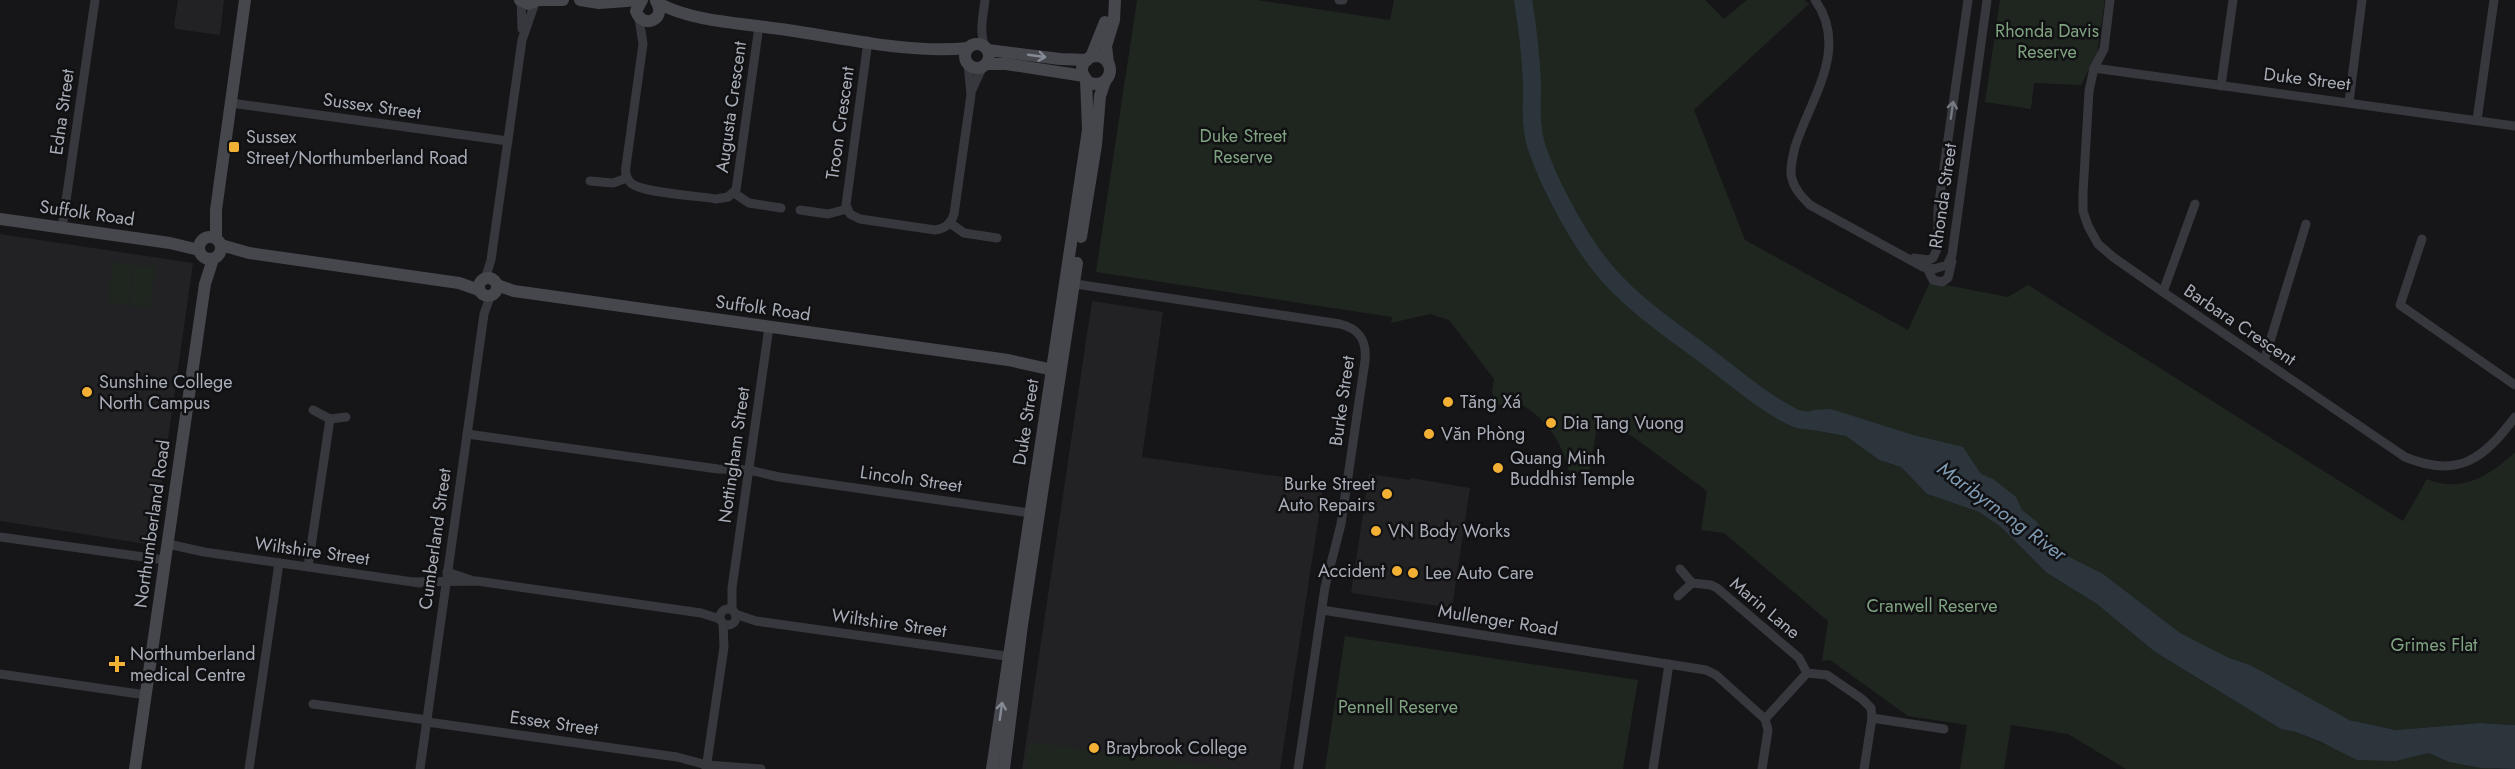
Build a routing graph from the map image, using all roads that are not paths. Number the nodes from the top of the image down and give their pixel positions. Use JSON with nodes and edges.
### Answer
{"nodes":[{"id":1,"x":95,"y":0,"type":"edge"},
{"id":2,"x":245,"y":0,"type":"edge"},
{"id":3,"x":563,"y":0,"type":"edge"},
{"id":4,"x":580,"y":0,"type":"edge"},
{"id":5,"x":642,"y":0,"type":"edge"},
{"id":6,"x":985,"y":0,"type":"edge"},
{"id":7,"x":1113,"y":0,"type":"edge"},
{"id":8,"x":1339,"y":0,"type":"edge"},
{"id":9,"x":1343,"y":0,"type":"edge"},
{"id":10,"x":1815,"y":0,"type":"edge"},
{"id":11,"x":1968,"y":0,"type":"edge"},
{"id":12,"x":1987,"y":0,"type":"edge"},
{"id":13,"x":2110,"y":0,"type":"edge"},
{"id":14,"x":2233,"y":0,"type":"edge"},
{"id":15,"x":2362,"y":0,"type":"edge"},
{"id":16,"x":2494,"y":0,"type":"edge"},
{"id":17,"x":520,"y":1,"type":"edge"},
{"id":18,"x":537,"y":1,"type":"edge"},
{"id":19,"x":656,"y":1,"type":"edge"},
{"id":20,"x":598,"y":3,"type":"junction"},
{"id":21,"x":638,"y":16,"type":"junction"},
{"id":22,"x":709,"y":18,"type":"junction"},
{"id":23,"x":654,"y":20,"type":"junction"},
{"id":24,"x":982,"y":22,"type":"junction"},
{"id":25,"x":759,"y":26,"type":"junction"},
{"id":26,"x":522,"y":40,"type":"junction"},
{"id":27,"x":868,"y":41,"type":"junction"},
{"id":28,"x":643,"y":44,"type":"junction"},
{"id":29,"x":986,"y":48,"type":"junction"},
{"id":30,"x":968,"y":54,"type":"junction"},
{"id":31,"x":1089,"y":59,"type":"junction"},
{"id":32,"x":1108,"y":63,"type":"junction"},
{"id":33,"x":984,"y":65,"type":"junction"},
{"id":34,"x":2094,"y":68,"type":"junction"},
{"id":35,"x":1085,"y":78,"type":"junction"},
{"id":36,"x":1105,"y":81,"type":"junction"},
{"id":37,"x":2221,"y":86,"type":"junction"},
{"id":38,"x":970,"y":95,"type":"junction"},
{"id":39,"x":2349,"y":102,"type":"junction"},
{"id":40,"x":231,"y":103,"type":"junction"},
{"id":41,"x":2477,"y":120,"type":"junction"},
{"id":42,"x":2515,"y":126,"type":"edge"},
{"id":43,"x":508,"y":141,"type":"junction"},
{"id":44,"x":627,"y":178,"type":"junction"},
{"id":45,"x":590,"y":181,"type":"dead end"},
{"id":46,"x":734,"y":193,"type":"junction"},
{"id":47,"x":2195,"y":204,"type":"dead end"},
{"id":48,"x":781,"y":208,"type":"dead end"},
{"id":49,"x":847,"y":209,"type":"junction"},
{"id":50,"x":800,"y":210,"type":"dead end"},
{"id":51,"x":0,"y":219,"type":"edge"},
{"id":52,"x":950,"y":223,"type":"junction"},
{"id":53,"x":2306,"y":224,"type":"dead end"},
{"id":54,"x":62,"y":228,"type":"junction"},
{"id":55,"x":997,"y":238,"type":"dead end"},
{"id":56,"x":2422,"y":239,"type":"dead end"},
{"id":57,"x":210,"y":248,"type":"junction"},
{"id":58,"x":1900,"y":254,"type":"junction"},
{"id":59,"x":1070,"y":283,"type":"junction"},
{"id":60,"x":488,"y":287,"type":"junction"},
{"id":61,"x":2163,"y":292,"type":"junction"},
{"id":62,"x":769,"y":327,"type":"junction"},
{"id":63,"x":2264,"y":361,"type":"junction"},
{"id":64,"x":1056,"y":367,"type":"junction"},
{"id":65,"x":2515,"y":385,"type":"edge"},
{"id":66,"x":313,"y":410,"type":"dead end"},
{"id":67,"x":346,"y":417,"type":"dead end"},
{"id":68,"x":2515,"y":417,"type":"edge"},
{"id":69,"x":330,"y":419,"type":"junction"},
{"id":70,"x":467,"y":434,"type":"junction"},
{"id":71,"x":748,"y":473,"type":"junction"},
{"id":72,"x":1035,"y":513,"type":"junction"},
{"id":73,"x":0,"y":537,"type":"edge"},
{"id":74,"x":166,"y":552,"type":"junction"},
{"id":75,"x":279,"y":563,"type":"junction"},
{"id":76,"x":308,"y":567,"type":"junction"},
{"id":77,"x":1680,"y":569,"type":"dead end"},
{"id":78,"x":446,"y":582,"type":"junction"},
{"id":79,"x":1692,"y":583,"type":"junction"},
{"id":80,"x":1678,"y":596,"type":"dead end"},
{"id":81,"x":1322,"y":610,"type":"junction"},
{"id":82,"x":728,"y":617,"type":"junction"},
{"id":83,"x":1014,"y":657,"type":"junction"},
{"id":84,"x":1669,"y":664,"type":"junction"},
{"id":85,"x":1807,"y":673,"type":"junction"},
{"id":86,"x":0,"y":675,"type":"edge"},
{"id":87,"x":146,"y":695,"type":"junction"},
{"id":88,"x":313,"y":704,"type":"dead end"},
{"id":89,"x":1872,"y":718,"type":"junction"},
{"id":90,"x":1766,"y":719,"type":"junction"},
{"id":91,"x":427,"y":721,"type":"junction"},
{"id":92,"x":1944,"y":729,"type":"dead end"},
{"id":93,"x":707,"y":764,"type":"edge"},
{"id":94,"x":135,"y":769,"type":"edge"},
{"id":95,"x":249,"y":769,"type":"edge"},
{"id":96,"x":420,"y":769,"type":"edge"},
{"id":97,"x":761,"y":769,"type":"edge"},
{"id":98,"x":992,"y":769,"type":"edge"},
{"id":99,"x":1004,"y":769,"type":"edge"},
{"id":100,"x":1298,"y":769,"type":"edge"},
{"id":101,"x":1653,"y":769,"type":"edge"},
{"id":102,"x":1762,"y":769,"type":"edge"},
{"id":103,"x":1864,"y":769,"type":"edge"}],
"edges":[{"from":1,"to":54,"type":"street","name":"Edna Street"},
{"from":2,"to":40,"type":"street","name":"Northumberland Road"},
{"from":3,"to":18,"type":"street"},
{"from":4,"to":20,"type":"street"},
{"from":5,"to":20,"type":"street"},
{"from":5,"to":21,"type":"street"},
{"from":6,"to":24,"type":"street"},
{"from":7,"to":31,"type":"street"},
{"from":7,"to":32,"type":"street"},
{"from":8,"to":9,"type":"street"},
{"from":10,"to":58,"type":"street"},
{"from":58,"to":11,"type":"street","name":"Rhonda Street","one_way":true},
{"from":12,"to":58,"type":"street","name":"Rhonda Street"},
{"from":13,"to":34,"type":"street","name":"Barbara Crescent"},
{"from":14,"to":37,"type":"street"},
{"from":15,"to":39,"type":"street"},
{"from":16,"to":41,"type":"street"},
{"from":17,"to":18,"type":"street"},
{"from":17,"to":26,"type":"street","name":"Cumberland Street"},
{"from":18,"to":26,"type":"street","name":"Cumberland Street"},
{"from":19,"to":22,"type":"street"},
{"from":19,"to":23,"type":"street"},
{"from":20,"to":21,"type":"street"},
{"from":21,"to":23,"type":"street"},
{"from":21,"to":28,"type":"street"},
{"from":22,"to":23,"type":"street"},
{"from":22,"to":25,"type":"street"},
{"from":23,"to":28,"type":"street"},
{"from":24,"to":29,"type":"street"},
{"from":24,"to":30,"type":"street"},
{"from":25,"to":27,"type":"street"},
{"from":25,"to":46,"type":"street","name":"Augusta Crescent"},
{"from":26,"to":43,"type":"street","name":"Cumberland Street"},
{"from":27,"to":30,"type":"street"},
{"from":27,"to":49,"type":"street","name":"Troon Crescent"},
{"from":28,"to":44,"type":"street"},
{"from":29,"to":30,"type":"street"},
{"from":29,"to":31,"type":"street","one_way":true},
{"from":29,"to":33,"type":"street"},
{"from":30,"to":33,"type":"street"},
{"from":30,"to":38,"type":"street"},
{"from":31,"to":32,"type":"street"},
{"from":31,"to":35,"type":"street"},
{"from":32,"to":36,"type":"street"},
{"from":33,"to":35,"type":"street"},
{"from":33,"to":38,"type":"street"},
{"from":34,"to":37,"type":"street","name":"Duke Street"},
{"from":34,"to":61,"type":"street","name":"Barbara Crescent"},
{"from":35,"to":36,"type":"street"},
{"from":35,"to":59,"type":"street","name":"Duke Street"},
{"from":36,"to":59,"type":"street","name":"Duke Street"},
{"from":37,"to":39,"type":"street","name":"Duke Street"},
{"from":38,"to":52,"type":"street"},
{"from":39,"to":41,"type":"street","name":"Duke Street"},
{"from":40,"to":43,"type":"street","name":"Sussex Street"},
{"from":40,"to":57,"type":"street","name":"Northumberland Road"},
{"from":41,"to":42,"type":"street","name":"Duke Street"},
{"from":43,"to":60,"type":"street","name":"Cumberland Street"},
{"from":44,"to":45,"type":"street"},
{"from":44,"to":46,"type":"street","name":"Augusta Crescent"},
{"from":46,"to":48,"type":"street","name":"Augusta Crescent"},
{"from":47,"to":61,"type":"street"},
{"from":49,"to":50,"type":"street"},
{"from":49,"to":52,"type":"street"},
{"from":51,"to":54,"type":"street","name":"Suffolk Road"},
{"from":52,"to":55,"type":"street"},
{"from":53,"to":63,"type":"street"},
{"from":54,"to":57,"type":"street","name":"Suffolk Road"},
{"from":56,"to":65,"type":"street"},
{"from":57,"to":60,"type":"street","name":"Suffolk Road"},
{"from":57,"to":74,"type":"street","name":"Northumberland Road"},
{"from":59,"to":64,"type":"street","name":"Duke Street"},
{"from":59,"to":81,"type":"street","name":"Burke Street"},
{"from":60,"to":62,"type":"street","name":"Suffolk Road"},
{"from":60,"to":70,"type":"street","name":"Cumberland Street"},
{"from":61,"to":63,"type":"street","name":"Barbara Crescent"},
{"from":62,"to":64,"type":"street","name":"Suffolk Road"},
{"from":62,"to":71,"type":"street","name":"Nottingham Street"},
{"from":63,"to":68,"type":"street","name":"Barbara Crescent"},
{"from":64,"to":72,"type":"street","name":"Duke Street"},
{"from":66,"to":69,"type":"street"},
{"from":67,"to":69,"type":"street"},
{"from":69,"to":76,"type":"street"},
{"from":70,"to":71,"type":"street","name":"Lincoln Street"},
{"from":70,"to":78,"type":"street","name":"Cumberland Street"},
{"from":71,"to":72,"type":"street","name":"Lincoln Street"},
{"from":71,"to":82,"type":"street","name":"Nottingham Street"},
{"from":72,"to":83,"type":"street","name":"Duke Street"},
{"from":73,"to":74,"type":"street","name":"Wiltshire Street"},
{"from":74,"to":75,"type":"street","name":"Wiltshire Street"},
{"from":74,"to":87,"type":"street","name":"Northumberland Road"},
{"from":75,"to":76,"type":"street","name":"Wiltshire Street"},
{"from":75,"to":95,"type":"street"},
{"from":76,"to":78,"type":"street","name":"Wiltshire Street"},
{"from":77,"to":79,"type":"street"},
{"from":78,"to":82,"type":"street","name":"Wiltshire Street"},
{"from":78,"to":91,"type":"street","name":"Cumberland Street"},
{"from":79,"to":80,"type":"street"},
{"from":79,"to":85,"type":"street","name":"Marin Lane"},
{"from":81,"to":84,"type":"street","name":"Mullenger Road"},
{"from":81,"to":100,"type":"street","name":"Burke Street"},
{"from":82,"to":83,"type":"street","name":"Wiltshire Street"},
{"from":82,"to":93,"type":"street","name":"Nottingham Street"},
{"from":98,"to":83,"type":"street","name":"Duke Street","one_way":true},
{"from":83,"to":99,"type":"street","name":"Duke Street"},
{"from":84,"to":90,"type":"street","name":"Mullenger Road"},
{"from":84,"to":101,"type":"street"},
{"from":85,"to":89,"type":"street"},
{"from":85,"to":90,"type":"street"},
{"from":86,"to":87,"type":"street"},
{"from":87,"to":94,"type":"street","name":"Northumberland Road"},
{"from":88,"to":91,"type":"street","name":"Essex Street"},
{"from":89,"to":92,"type":"street"},
{"from":89,"to":103,"type":"street"},
{"from":90,"to":102,"type":"street"},
{"from":91,"to":93,"type":"street","name":"Essex Street"},
{"from":91,"to":96,"type":"street","name":"Cumberland Street"},
{"from":93,"to":97,"type":"street","name":"Essex Street"}]}
